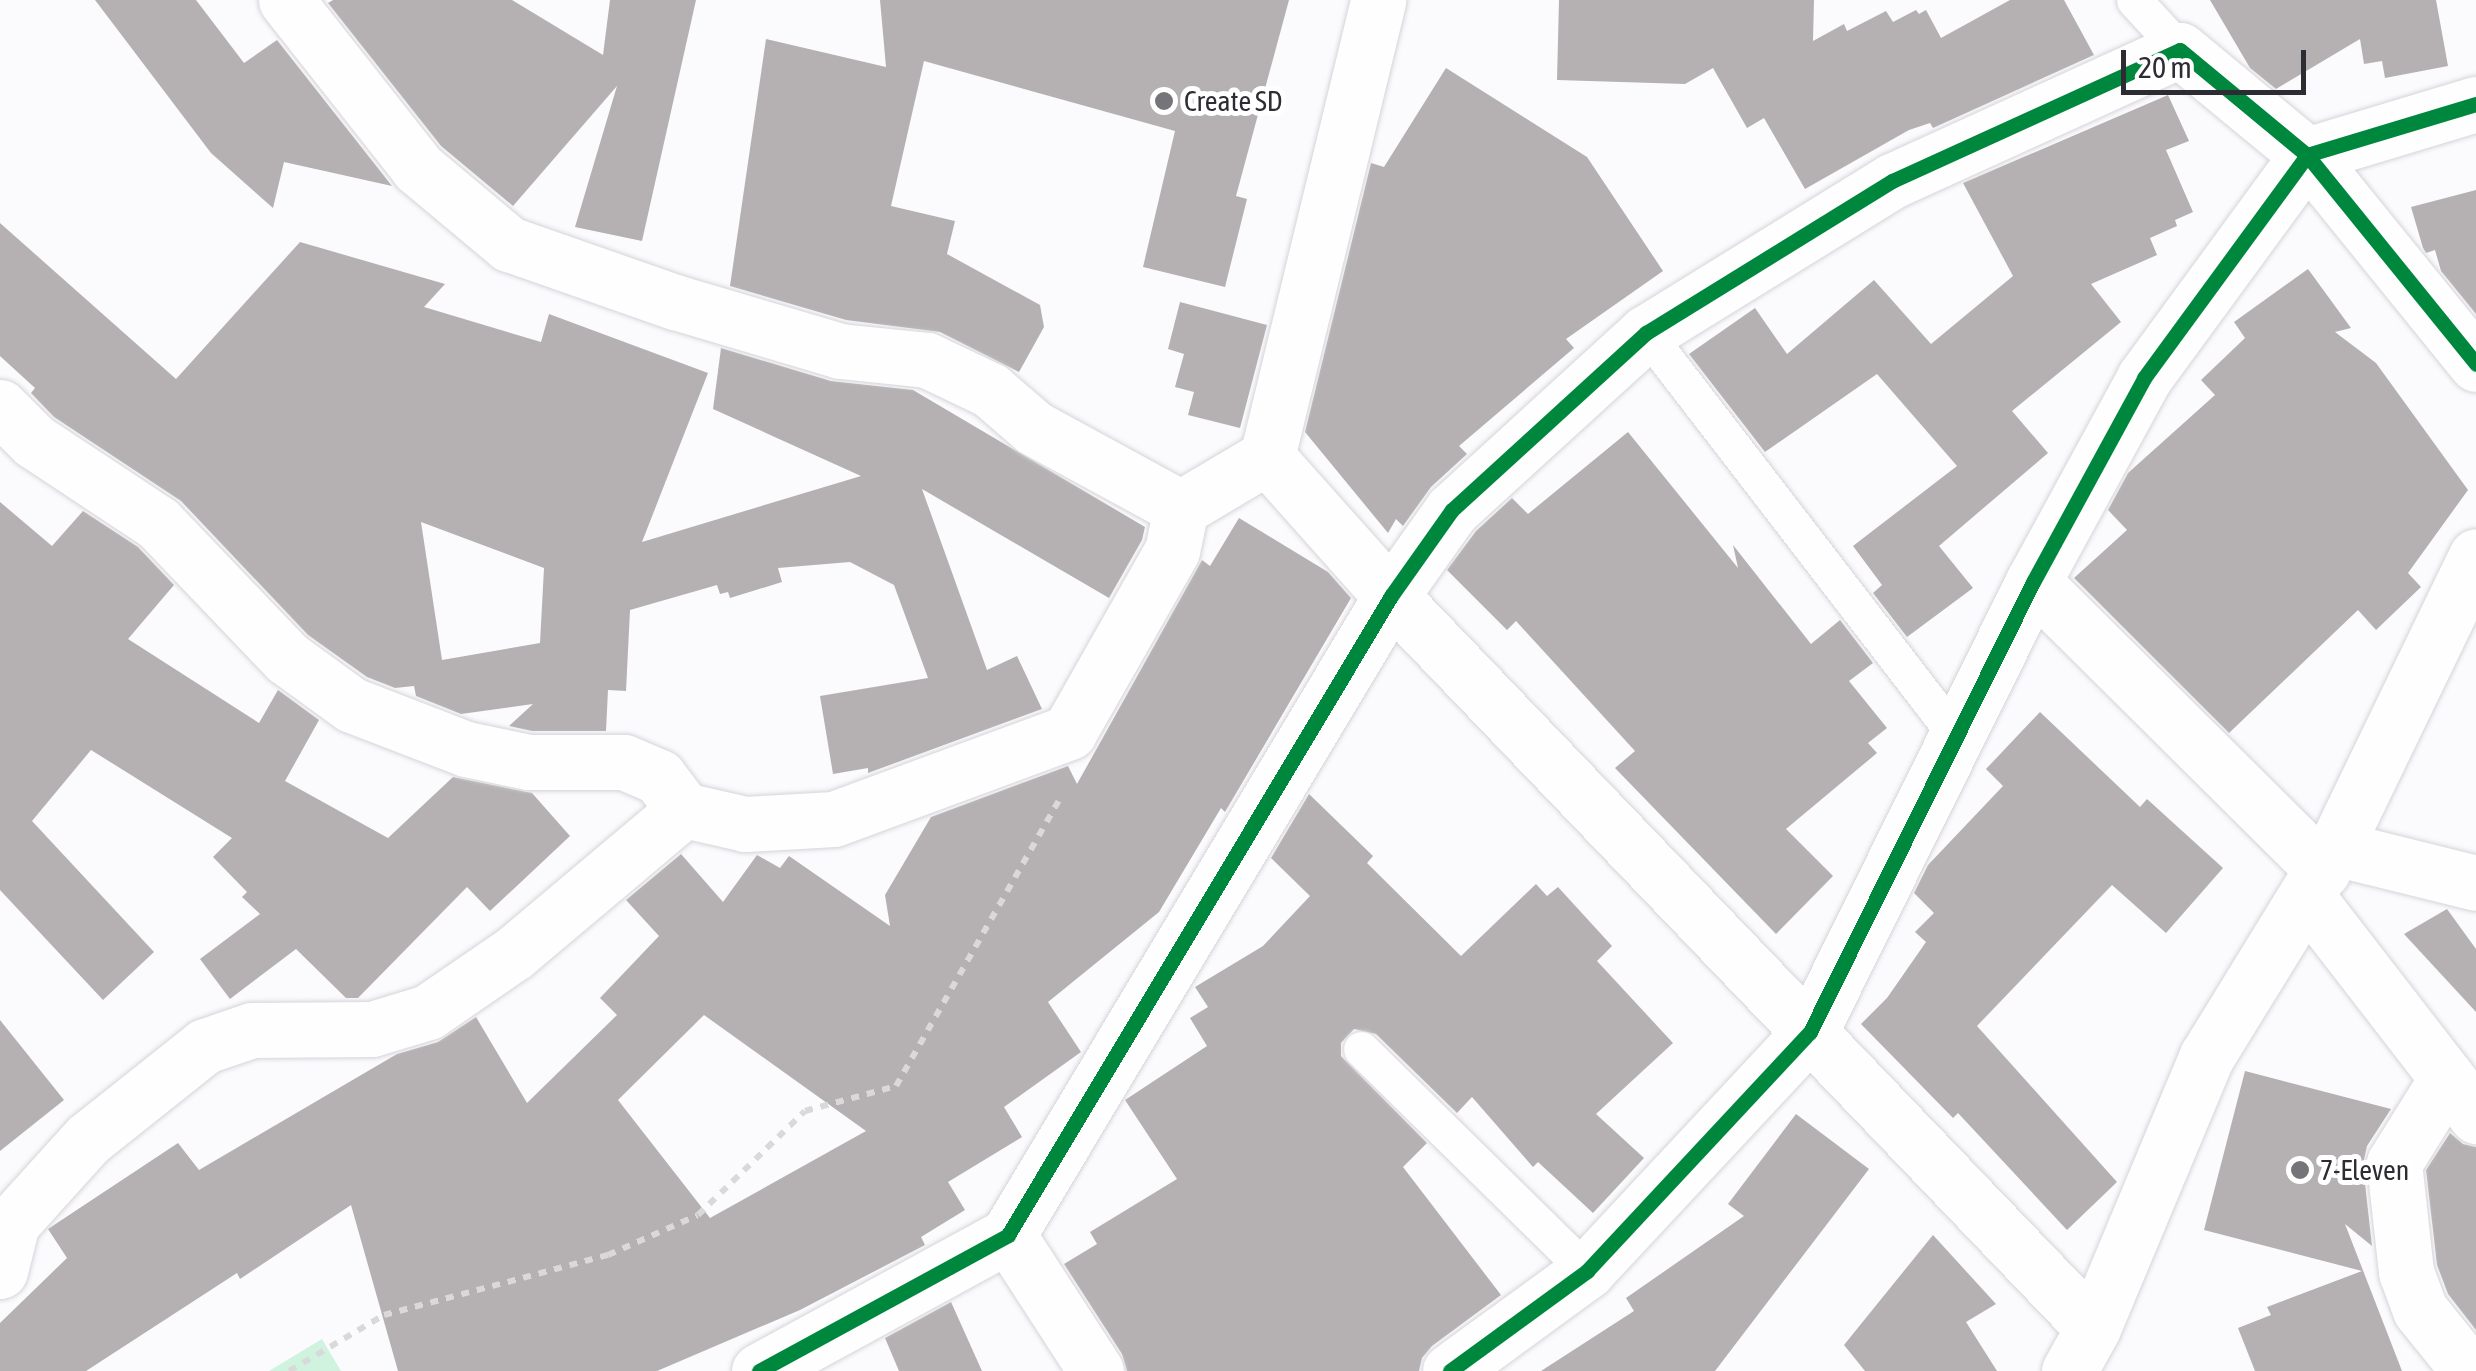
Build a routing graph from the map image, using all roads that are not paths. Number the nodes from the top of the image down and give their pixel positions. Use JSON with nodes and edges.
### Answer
{"nodes":[{"id":1,"x":286,"y":0,"type":"edge"},
{"id":2,"x":1378,"y":0,"type":"edge"},
{"id":3,"x":2134,"y":0,"type":"edge"},
{"id":4,"x":2180,"y":50,"type":"junction"},
{"id":5,"x":2476,"y":104,"type":"edge"},
{"id":6,"x":2307,"y":154,"type":"junction"},
{"id":7,"x":1646,"y":333,"type":"junction"},
{"id":8,"x":2476,"y":364,"type":"edge"},
{"id":9,"x":0,"y":407,"type":"edge"},
{"id":10,"x":1266,"y":458,"type":"junction"},
{"id":11,"x":1180,"y":508,"type":"junction"},
{"id":12,"x":2476,"y":556,"type":"edge"},
{"id":13,"x":2033,"y":582,"type":"junction"},
{"id":14,"x":1392,"y":596,"type":"junction"},
{"id":15,"x":1956,"y":736,"type":"junction"},
{"id":16,"x":684,"y":810,"type":"junction"},
{"id":17,"x":2321,"y":872,"type":"junction"},
{"id":18,"x":2476,"y":883,"type":"edge"},
{"id":19,"x":1810,"y":1032,"type":"junction"},
{"id":20,"x":1361,"y":1049,"type":"dead end"},
{"id":21,"x":2461,"y":1097,"type":"edge"},
{"id":22,"x":1008,"y":1236,"type":"junction"},
{"id":23,"x":1,"y":1262,"type":"edge"},
{"id":24,"x":1587,"y":1271,"type":"junction"},
{"id":25,"x":2081,"y":1350,"type":"edge"},
{"id":26,"x":759,"y":1371,"type":"edge"},
{"id":27,"x":1096,"y":1371,"type":"edge"},
{"id":28,"x":1450,"y":1371,"type":"edge"},
{"id":29,"x":2469,"y":1371,"type":"edge"}],
"edges":[{"from":1,"to":11,"type":"street"},
{"from":2,"to":10,"type":"street"},
{"from":3,"to":4,"type":"lane"},
{"from":4,"to":6,"type":"street"},
{"from":4,"to":7,"type":"street"},
{"from":5,"to":6,"type":"street"},
{"from":6,"to":8,"type":"street"},
{"from":6,"to":13,"type":"street"},
{"from":7,"to":14,"type":"street"},
{"from":7,"to":15,"type":"lane"},
{"from":9,"to":16,"type":"street"},
{"from":10,"to":11,"type":"street"},
{"from":10,"to":14,"type":"street"},
{"from":11,"to":16,"type":"street"},
{"from":12,"to":17,"type":"street"},
{"from":13,"to":15,"type":"street"},
{"from":13,"to":17,"type":"street"},
{"from":14,"to":19,"type":"street"},
{"from":14,"to":22,"type":"street"},
{"from":15,"to":19,"type":"street"},
{"from":16,"to":23,"type":"street"},
{"from":17,"to":18,"type":"street"},
{"from":17,"to":21,"type":"street"},
{"from":17,"to":25,"type":"street"},
{"from":19,"to":24,"type":"street"},
{"from":19,"to":25,"type":"street"},
{"from":20,"to":24,"type":"lane"},
{"from":21,"to":29,"type":"street"},
{"from":22,"to":26,"type":"street"},
{"from":22,"to":27,"type":"street"},
{"from":24,"to":28,"type":"street"}]}
